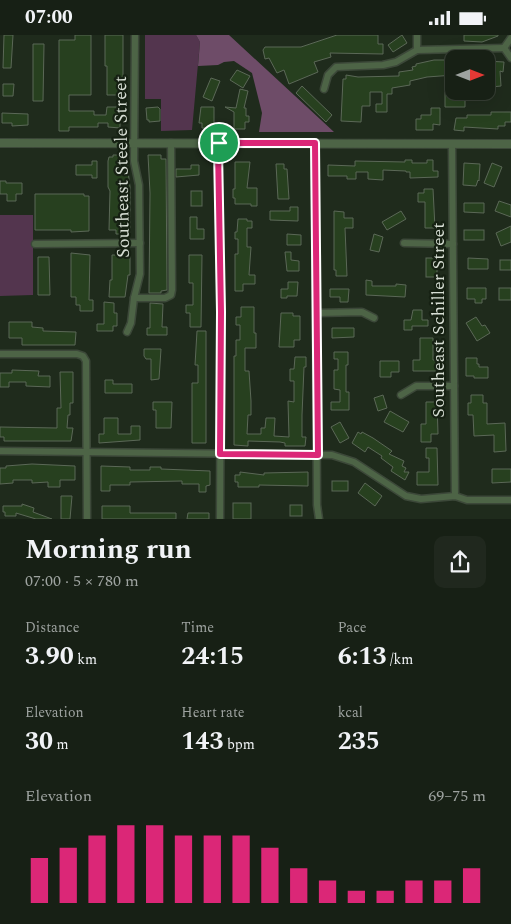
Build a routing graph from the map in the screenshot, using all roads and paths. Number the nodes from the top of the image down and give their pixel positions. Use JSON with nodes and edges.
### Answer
{"nodes":[{"id":1,"x":135,"y":35,"type":"edge"},
{"id":2,"x":417,"y":35,"type":"edge"},
{"id":3,"x":511,"y":38,"type":"edge"},
{"id":4,"x":504,"y":48,"type":"junction"},
{"id":5,"x":417,"y":50,"type":"junction"},
{"id":6,"x":511,"y":57,"type":"edge"},
{"id":7,"x":324,"y":89,"type":"dead end"},
{"id":8,"x":0,"y":143,"type":"edge"},
{"id":9,"x":134,"y":143,"type":"junction"},
{"id":10,"x":171,"y":143,"type":"junction"},
{"id":11,"x":219,"y":143,"type":"junction"},
{"id":12,"x":315,"y":143,"type":"junction"},
{"id":13,"x":452,"y":144,"type":"junction"},
{"id":14,"x":511,"y":144,"type":"edge"},
{"id":15,"x":35,"y":243,"type":"dead end"},
{"id":16,"x":140,"y":243,"type":"junction"},
{"id":17,"x":404,"y":243,"type":"dead end"},
{"id":18,"x":453,"y":244,"type":"junction"},
{"id":19,"x":134,"y":298,"type":"junction"},
{"id":20,"x":317,"y":313,"type":"junction"},
{"id":21,"x":374,"y":318,"type":"dead end"},
{"id":22,"x":127,"y":331,"type":"dead end"},
{"id":23,"x":0,"y":354,"type":"edge"},
{"id":24,"x":454,"y":386,"type":"junction"},
{"id":25,"x":401,"y":395,"type":"dead end"},
{"id":26,"x":0,"y":451,"type":"edge"},
{"id":27,"x":87,"y":451,"type":"junction"},
{"id":28,"x":220,"y":454,"type":"junction"},
{"id":29,"x":318,"y":455,"type":"junction"},
{"id":30,"x":455,"y":496,"type":"junction"},
{"id":31,"x":511,"y":500,"type":"edge"},
{"id":32,"x":87,"y":519,"type":"edge"},
{"id":33,"x":220,"y":519,"type":"edge"},
{"id":34,"x":319,"y":519,"type":"edge"}],
"edges":[{"from":1,"to":9,"type":"street","name":"Southeast Steele Street"},
{"from":2,"to":5,"type":"street"},
{"from":3,"to":4,"type":"street"},
{"from":4,"to":5,"type":"street"},
{"from":4,"to":6,"type":"street"},
{"from":5,"to":7,"type":"street"},
{"from":8,"to":9,"type":"street"},
{"from":9,"to":10,"type":"street"},
{"from":9,"to":16,"type":"street","name":"Southeast Steele Street"},
{"from":10,"to":11,"type":"street"},
{"from":10,"to":19,"type":"street"},
{"from":11,"to":12,"type":"street"},
{"from":11,"to":28,"type":"street"},
{"from":12,"to":13,"type":"street"},
{"from":12,"to":20,"type":"street"},
{"from":13,"to":14,"type":"street"},
{"from":13,"to":18,"type":"street","name":"Southeast Schiller Street"},
{"from":15,"to":16,"type":"street"},
{"from":16,"to":19,"type":"street","name":"Southeast Steele Street"},
{"from":17,"to":18,"type":"street"},
{"from":18,"to":24,"type":"street","name":"Southeast Schiller Street"},
{"from":19,"to":22,"type":"street","name":"Southeast Steele Street"},
{"from":20,"to":21,"type":"street"},
{"from":20,"to":29,"type":"street"},
{"from":23,"to":27,"type":"street"},
{"from":24,"to":25,"type":"street"},
{"from":24,"to":30,"type":"street","name":"Southeast Schiller Street"},
{"from":26,"to":27,"type":"street"},
{"from":27,"to":28,"type":"street"},
{"from":27,"to":32,"type":"street"},
{"from":28,"to":29,"type":"street"},
{"from":28,"to":33,"type":"street"},
{"from":29,"to":30,"type":"street"},
{"from":29,"to":34,"type":"street"},
{"from":30,"to":31,"type":"street"}]}
